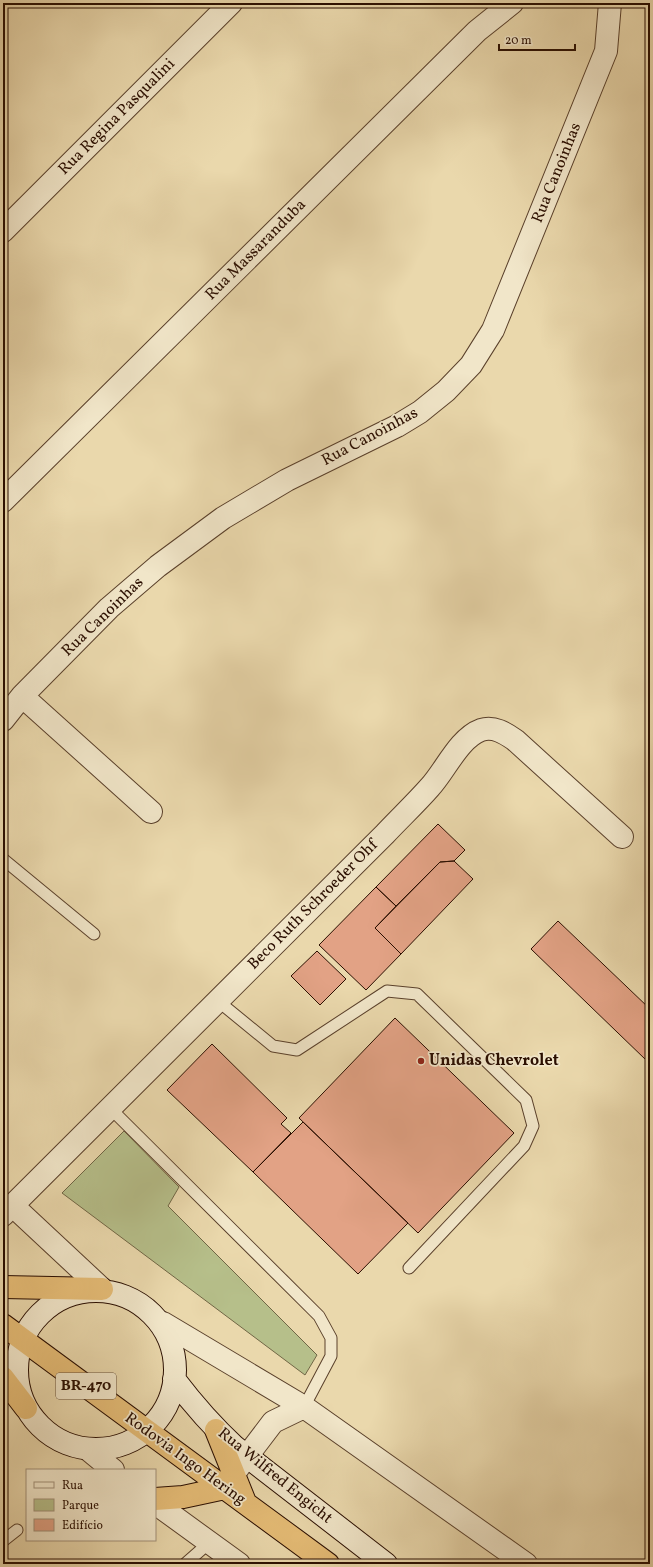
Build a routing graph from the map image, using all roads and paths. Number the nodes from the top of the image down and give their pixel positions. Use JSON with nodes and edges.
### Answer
{"nodes":[{"id":1,"x":231,"y":3,"type":"edge"},
{"id":2,"x":512,"y":3,"type":"edge"},
{"id":3,"x":610,"y":3,"type":"edge"},
{"id":4,"x":3,"y":231,"type":"edge"},
{"id":5,"x":3,"y":501,"type":"edge"},
{"id":6,"x":22,"y":696,"type":"junction"},
{"id":7,"x":3,"y":720,"type":"edge"},
{"id":8,"x":151,"y":812,"type":"dead end"},
{"id":9,"x":622,"y":837,"type":"dead end"},
{"id":10,"x":3,"y":859,"type":"edge"},
{"id":11,"x":94,"y":934,"type":"dead end"},
{"id":12,"x":218,"y":1001,"type":"junction"},
{"id":13,"x":110,"y":1108,"type":"junction"},
{"id":14,"x":8,"y":1210,"type":"edge"},
{"id":15,"x":409,"y":1268,"type":"dead end"},
{"id":16,"x":3,"y":1286,"type":"edge"},
{"id":17,"x":102,"y":1289,"type":"junction"},
{"id":18,"x":163,"y":1323,"type":"junction"},
{"id":19,"x":3,"y":1325,"type":"edge"},
{"id":20,"x":22,"y":1340,"type":"junction"},
{"id":21,"x":3,"y":1378,"type":"edge"},
{"id":22,"x":174,"y":1379,"type":"junction"},
{"id":23,"x":304,"y":1407,"type":"junction"},
{"id":24,"x":26,"y":1408,"type":"junction"},
{"id":25,"x":216,"y":1430,"type":"junction"},
{"id":26,"x":150,"y":1433,"type":"junction"},
{"id":27,"x":90,"y":1451,"type":"junction"},
{"id":28,"x":247,"y":1456,"type":"junction"},
{"id":29,"x":112,"y":1469,"type":"edge"},
{"id":30,"x":229,"y":1481,"type":"junction"},
{"id":31,"x":156,"y":1499,"type":"edge"},
{"id":32,"x":156,"y":1504,"type":"edge"},
{"id":33,"x":17,"y":1530,"type":"dead end"},
{"id":34,"x":3,"y":1541,"type":"edge"},
{"id":35,"x":210,"y":1542,"type":"junction"},
{"id":36,"x":185,"y":1564,"type":"edge"},
{"id":37,"x":239,"y":1564,"type":"edge"},
{"id":38,"x":328,"y":1564,"type":"edge"},
{"id":39,"x":386,"y":1564,"type":"edge"},
{"id":40,"x":526,"y":1564,"type":"edge"}],
"edges":[{"from":1,"to":4,"type":"street","name":"Rua Regina Pasqualini"},
{"from":2,"to":5,"type":"street","name":"Rua Massaranduba"},
{"from":3,"to":6,"type":"street","name":"Rua Canoinhas"},
{"from":6,"to":7,"type":"street","name":"Rua Canoinhas"},
{"from":6,"to":8,"type":"street"},
{"from":9,"to":12,"type":"street","name":"Beco Ruth Schroeder Ohf"},
{"from":10,"to":11,"type":"lane"},
{"from":12,"to":13,"type":"street","name":"Beco Ruth Schroeder Ohf"},
{"from":12,"to":15,"type":"lane"},
{"from":13,"to":14,"type":"street","name":"Beco Ruth Schroeder Ohf"},
{"from":13,"to":23,"type":"lane"},
{"from":14,"to":17,"type":"street"},
{"from":16,"to":17,"type":"highway"},
{"from":17,"to":18,"type":"street"},
{"from":17,"to":20,"type":"street"},
{"from":18,"to":22,"type":"street"},
{"from":18,"to":23,"type":"street"},
{"from":19,"to":20,"type":"highway","name":"Rodovia Ingo Hering","number":"BR-470"},
{"from":20,"to":24,"type":"street"},
{"from":20,"to":26,"type":"highway","name":"Rodovia Ingo Hering","number":"BR-470"},
{"from":21,"to":24,"type":"highway"},
{"from":22,"to":25,"type":"street","name":"Rua Wilfred Engicht"},
{"from":22,"to":26,"type":"street"},
{"from":23,"to":28,"type":"street"},
{"from":23,"to":40,"type":"street"},
{"from":24,"to":27,"type":"street"},
{"from":25,"to":28,"type":"street","name":"Rua Wilfred Engicht"},
{"from":25,"to":30,"type":"highway"},
{"from":26,"to":27,"type":"street"},
{"from":26,"to":30,"type":"highway","name":"Rodovia Ingo Hering","number":"BR-470"},
{"from":27,"to":29,"type":"street"},
{"from":28,"to":30,"type":"street"},
{"from":28,"to":39,"type":"street","name":"Rua Wilfred Engicht"},
{"from":30,"to":31,"type":"highway"},
{"from":30,"to":38,"type":"highway","name":"Rodovia Ingo Hering"},
{"from":32,"to":35,"type":"street"},
{"from":33,"to":34,"type":"lane"},
{"from":35,"to":36,"type":"lane"},
{"from":35,"to":37,"type":"street"}]}
